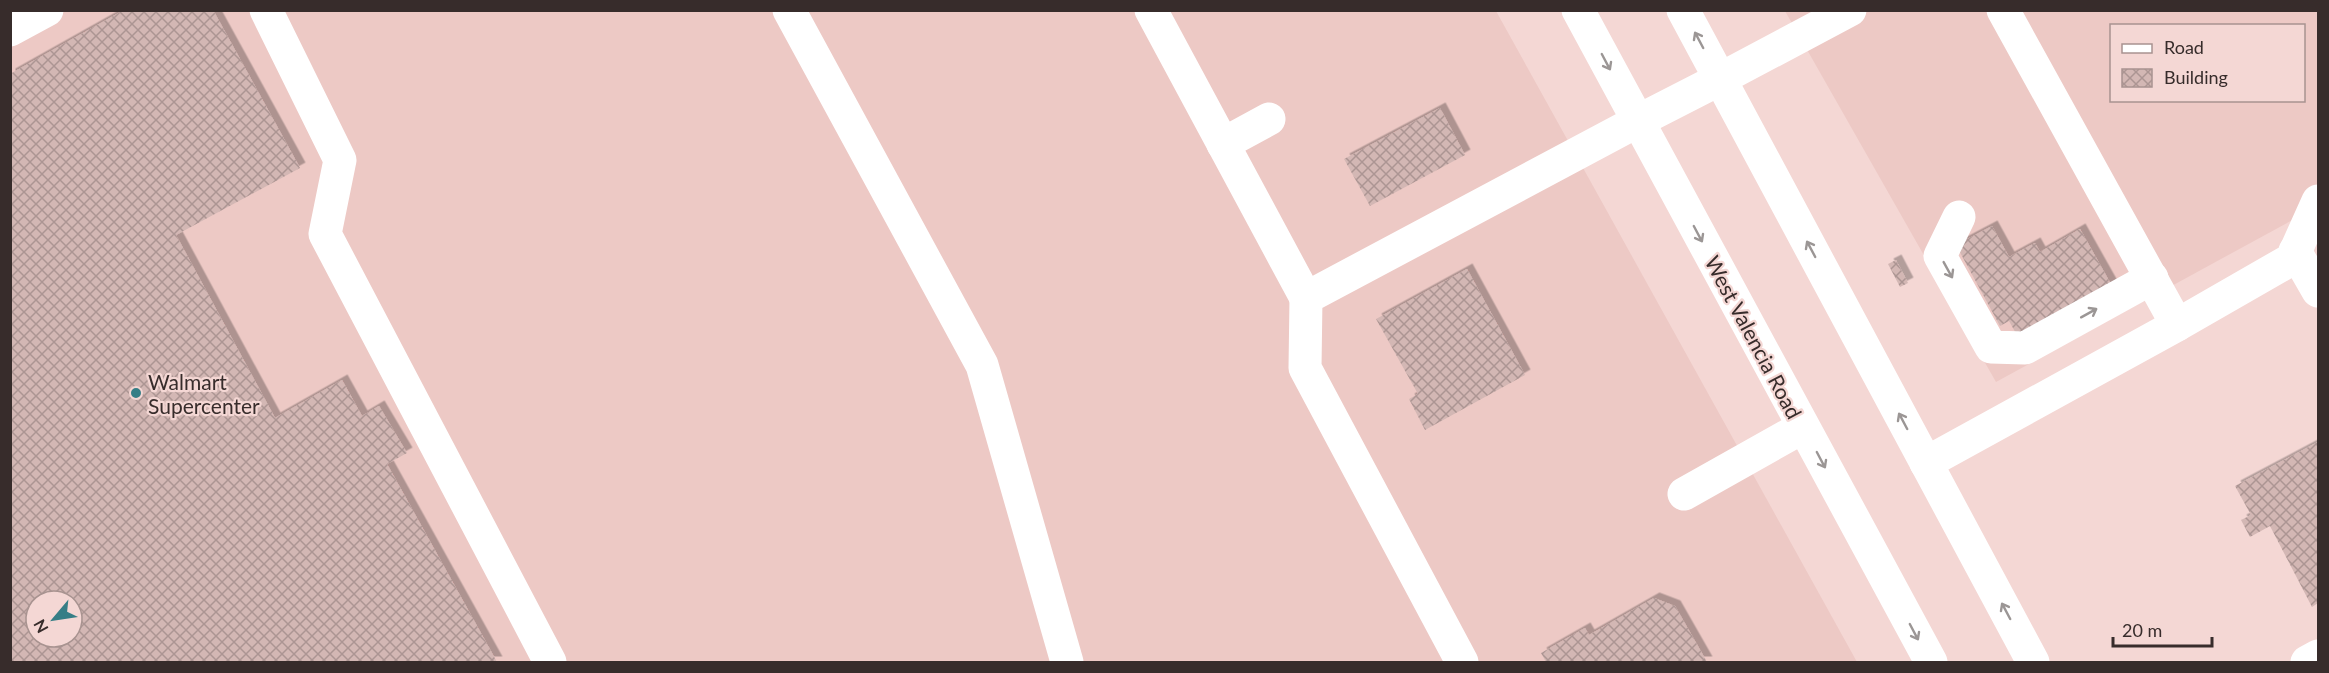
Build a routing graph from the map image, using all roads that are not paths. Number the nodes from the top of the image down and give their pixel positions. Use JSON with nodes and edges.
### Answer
{"nodes":[{"id":1,"x":47,"y":10,"type":"edge"},
{"id":2,"x":266,"y":10,"type":"edge"},
{"id":3,"x":789,"y":10,"type":"edge"},
{"id":4,"x":1151,"y":10,"type":"edge"},
{"id":5,"x":1578,"y":10,"type":"edge"},
{"id":6,"x":1683,"y":10,"type":"edge"},
{"id":7,"x":1850,"y":10,"type":"edge"},
{"id":8,"x":2003,"y":10,"type":"edge"},
{"id":9,"x":10,"y":30,"type":"edge"},
{"id":10,"x":1720,"y":79,"type":"junction"},
{"id":11,"x":1269,"y":119,"type":"dead end"},
{"id":12,"x":1638,"y":121,"type":"junction"},
{"id":13,"x":1223,"y":144,"type":"junction"},
{"id":14,"x":2319,"y":201,"type":"edge"},
{"id":15,"x":1959,"y":217,"type":"dead end"},
{"id":16,"x":2295,"y":251,"type":"junction"},
{"id":17,"x":2152,"y":278,"type":"junction"},
{"id":18,"x":2319,"y":291,"type":"edge"},
{"id":19,"x":1306,"y":298,"type":"junction"},
{"id":20,"x":2178,"y":324,"type":"junction"},
{"id":21,"x":1803,"y":428,"type":"junction"},
{"id":22,"x":1926,"y":463,"type":"junction"},
{"id":23,"x":1684,"y":494,"type":"dead end"},
{"id":24,"x":2319,"y":656,"type":"edge"},
{"id":25,"x":550,"y":663,"type":"edge"},
{"id":26,"x":1067,"y":663,"type":"edge"},
{"id":27,"x":1462,"y":663,"type":"edge"},
{"id":28,"x":1931,"y":663,"type":"edge"},
{"id":29,"x":2033,"y":663,"type":"edge"},
{"id":30,"x":2307,"y":663,"type":"edge"}],
"edges":[{"from":1,"to":9,"type":"main road"},
{"from":2,"to":25,"type":"main road"},
{"from":3,"to":26,"type":"main road"},
{"from":4,"to":13,"type":"main road"},
{"from":5,"to":12,"type":"main road","name":"West Valencia Road","one_way":true},
{"from":10,"to":6,"type":"main road","one_way":true},
{"from":7,"to":10,"type":"main road"},
{"from":8,"to":17,"type":"main road"},
{"from":10,"to":12,"type":"main road"},
{"from":22,"to":10,"type":"main road","one_way":true},
{"from":11,"to":13,"type":"main road"},
{"from":12,"to":19,"type":"main road"},
{"from":12,"to":21,"type":"main road","name":"West Valencia Road","one_way":true},
{"from":13,"to":19,"type":"main road"},
{"from":14,"to":16,"type":"main road"},
{"from":15,"to":17,"type":"main road","one_way":true},
{"from":16,"to":18,"type":"main road"},
{"from":16,"to":20,"type":"main road"},
{"from":17,"to":20,"type":"main road"},
{"from":19,"to":27,"type":"main road"},
{"from":20,"to":22,"type":"main road"},
{"from":21,"to":23,"type":"main road"},
{"from":21,"to":28,"type":"main road","name":"West Valencia Road","one_way":true},
{"from":29,"to":22,"type":"main road","one_way":true},
{"from":24,"to":30,"type":"main road"}]}
